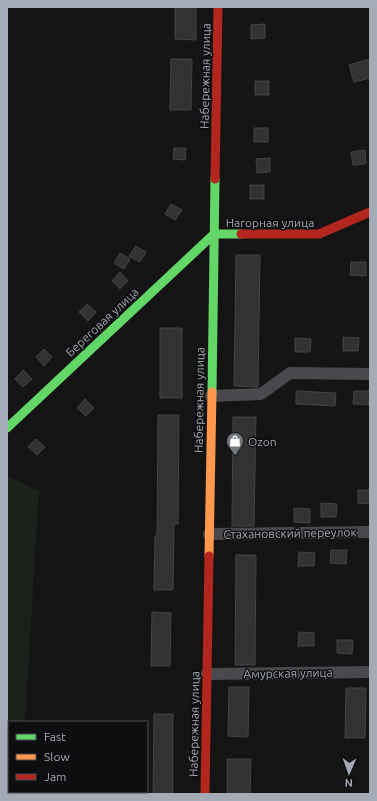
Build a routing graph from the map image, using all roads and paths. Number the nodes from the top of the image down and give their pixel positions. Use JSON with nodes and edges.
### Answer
{"nodes":[{"id":1,"x":218,"y":7,"type":"edge"},
{"id":2,"x":370,"y":212,"type":"edge"},
{"id":3,"x":214,"y":234,"type":"junction"},
{"id":4,"x":370,"y":374,"type":"edge"},
{"id":5,"x":212,"y":396,"type":"junction"},
{"id":6,"x":7,"y":428,"type":"edge"},
{"id":7,"x":370,"y":532,"type":"edge"},
{"id":8,"x":209,"y":534,"type":"junction"},
{"id":9,"x":370,"y":672,"type":"edge"},
{"id":10,"x":207,"y":674,"type":"junction"},
{"id":11,"x":205,"y":794,"type":"edge"}],
"edges":[{"from":1,"to":3,"type":"street","name":"Набережная улица"},
{"from":2,"to":3,"type":"street","name":"Нагорная улица"},
{"from":3,"to":5,"type":"street","name":"Набережная улица"},
{"from":3,"to":6,"type":"street","name":"Береговая улица"},
{"from":4,"to":5,"type":"street"},
{"from":5,"to":8,"type":"street","name":"Набережная улица"},
{"from":7,"to":8,"type":"street","name":"Стахановский переулок"},
{"from":8,"to":10,"type":"street","name":"Набережная улица"},
{"from":9,"to":10,"type":"street","name":"Амурская улица"},
{"from":10,"to":11,"type":"street","name":"Набережная улица"}]}
